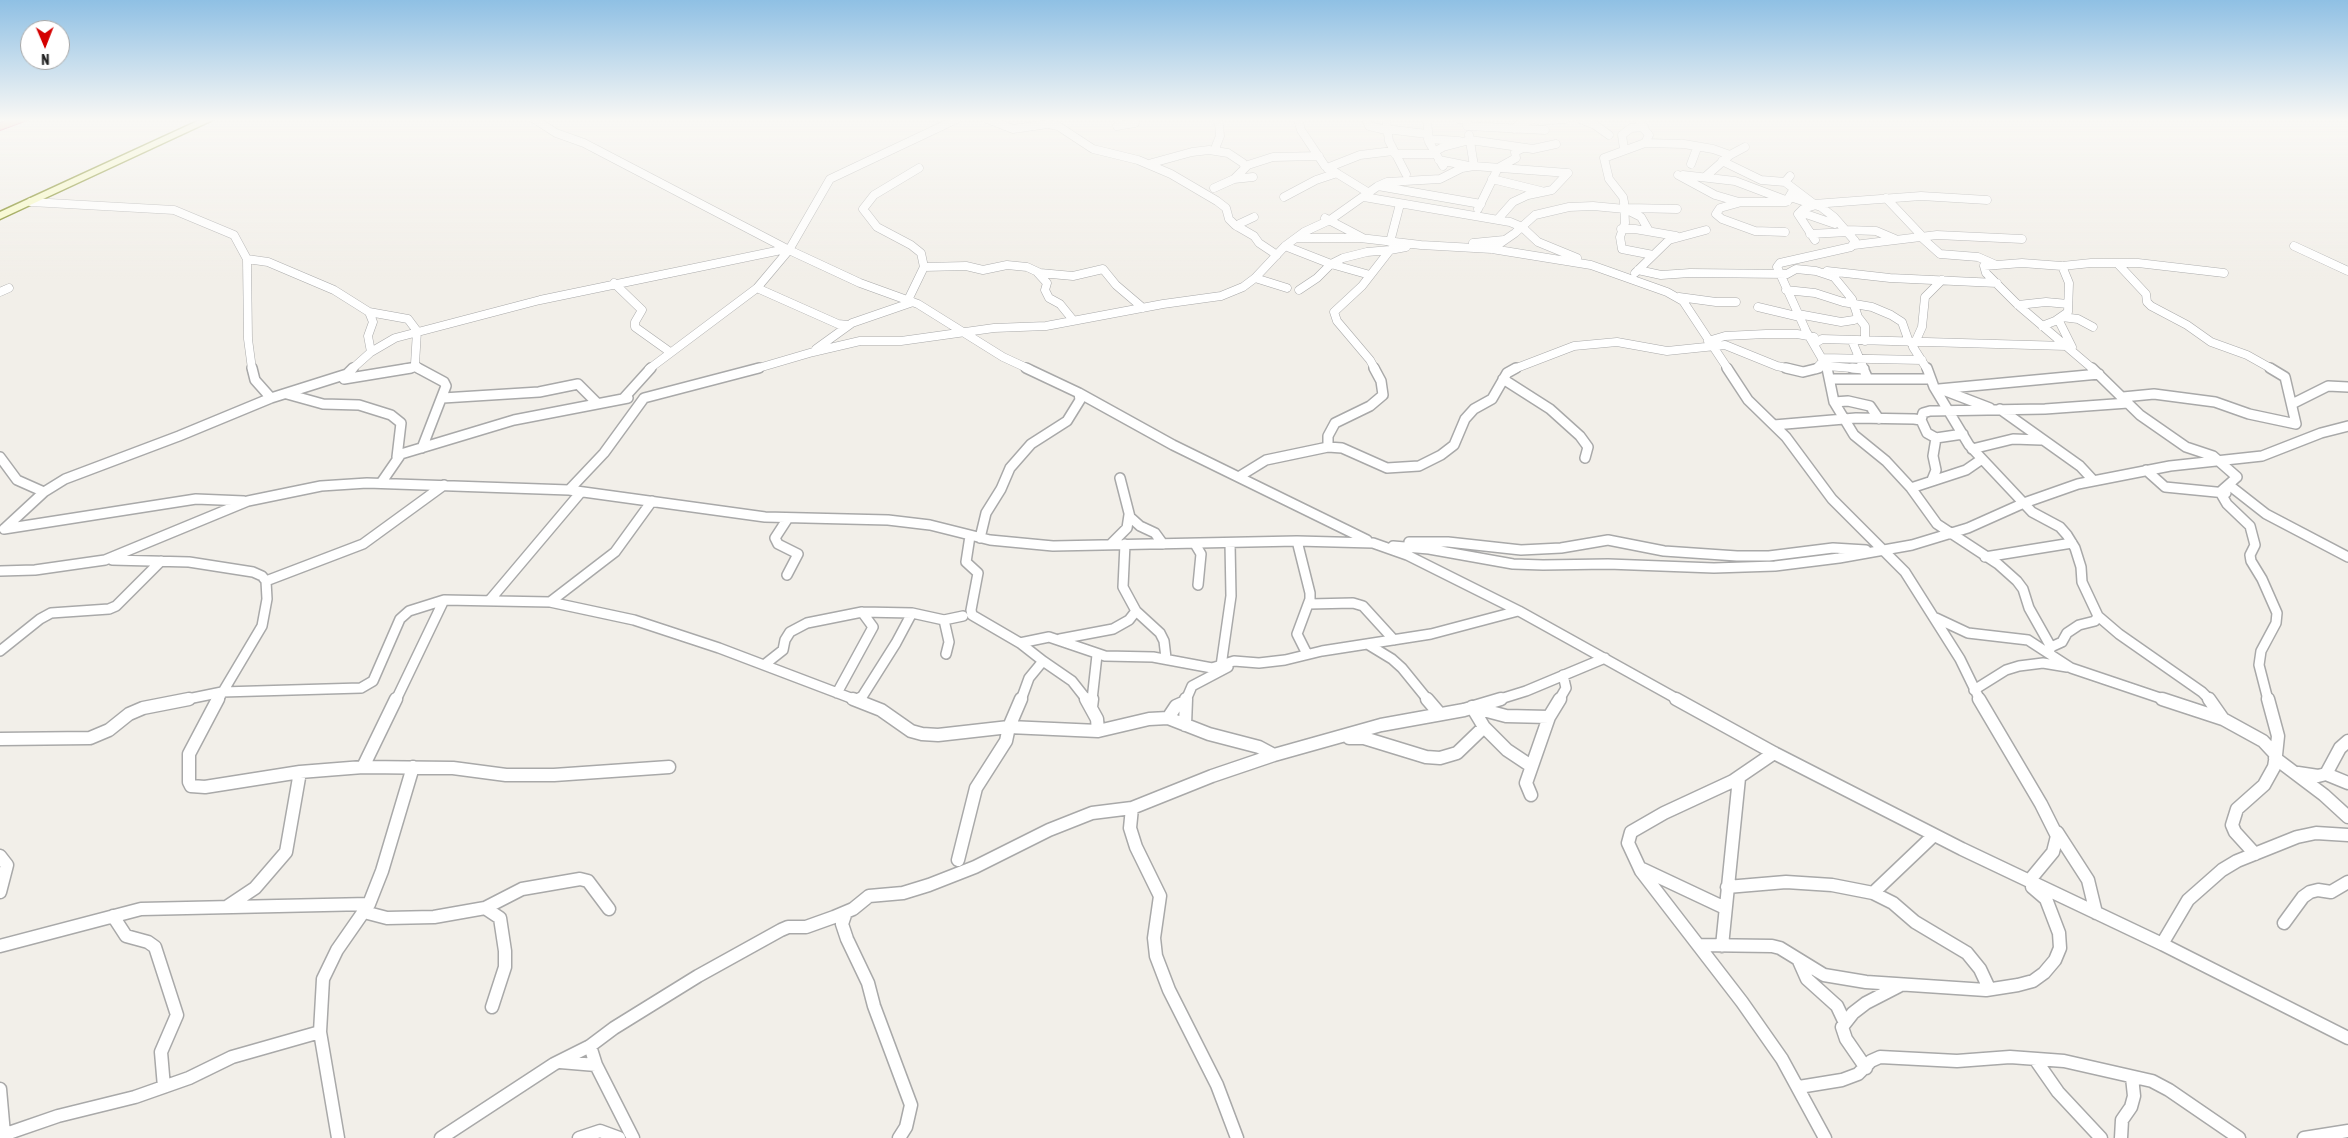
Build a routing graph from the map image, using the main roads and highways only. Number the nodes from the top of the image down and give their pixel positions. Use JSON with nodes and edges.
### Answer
{"nodes":[{"id":1,"x":97,"y":172,"type":"edge"},
{"id":2,"x":0,"y":216,"type":"edge"}],
"edges":[{"from":1,"to":2,"type":"main road"}]}
